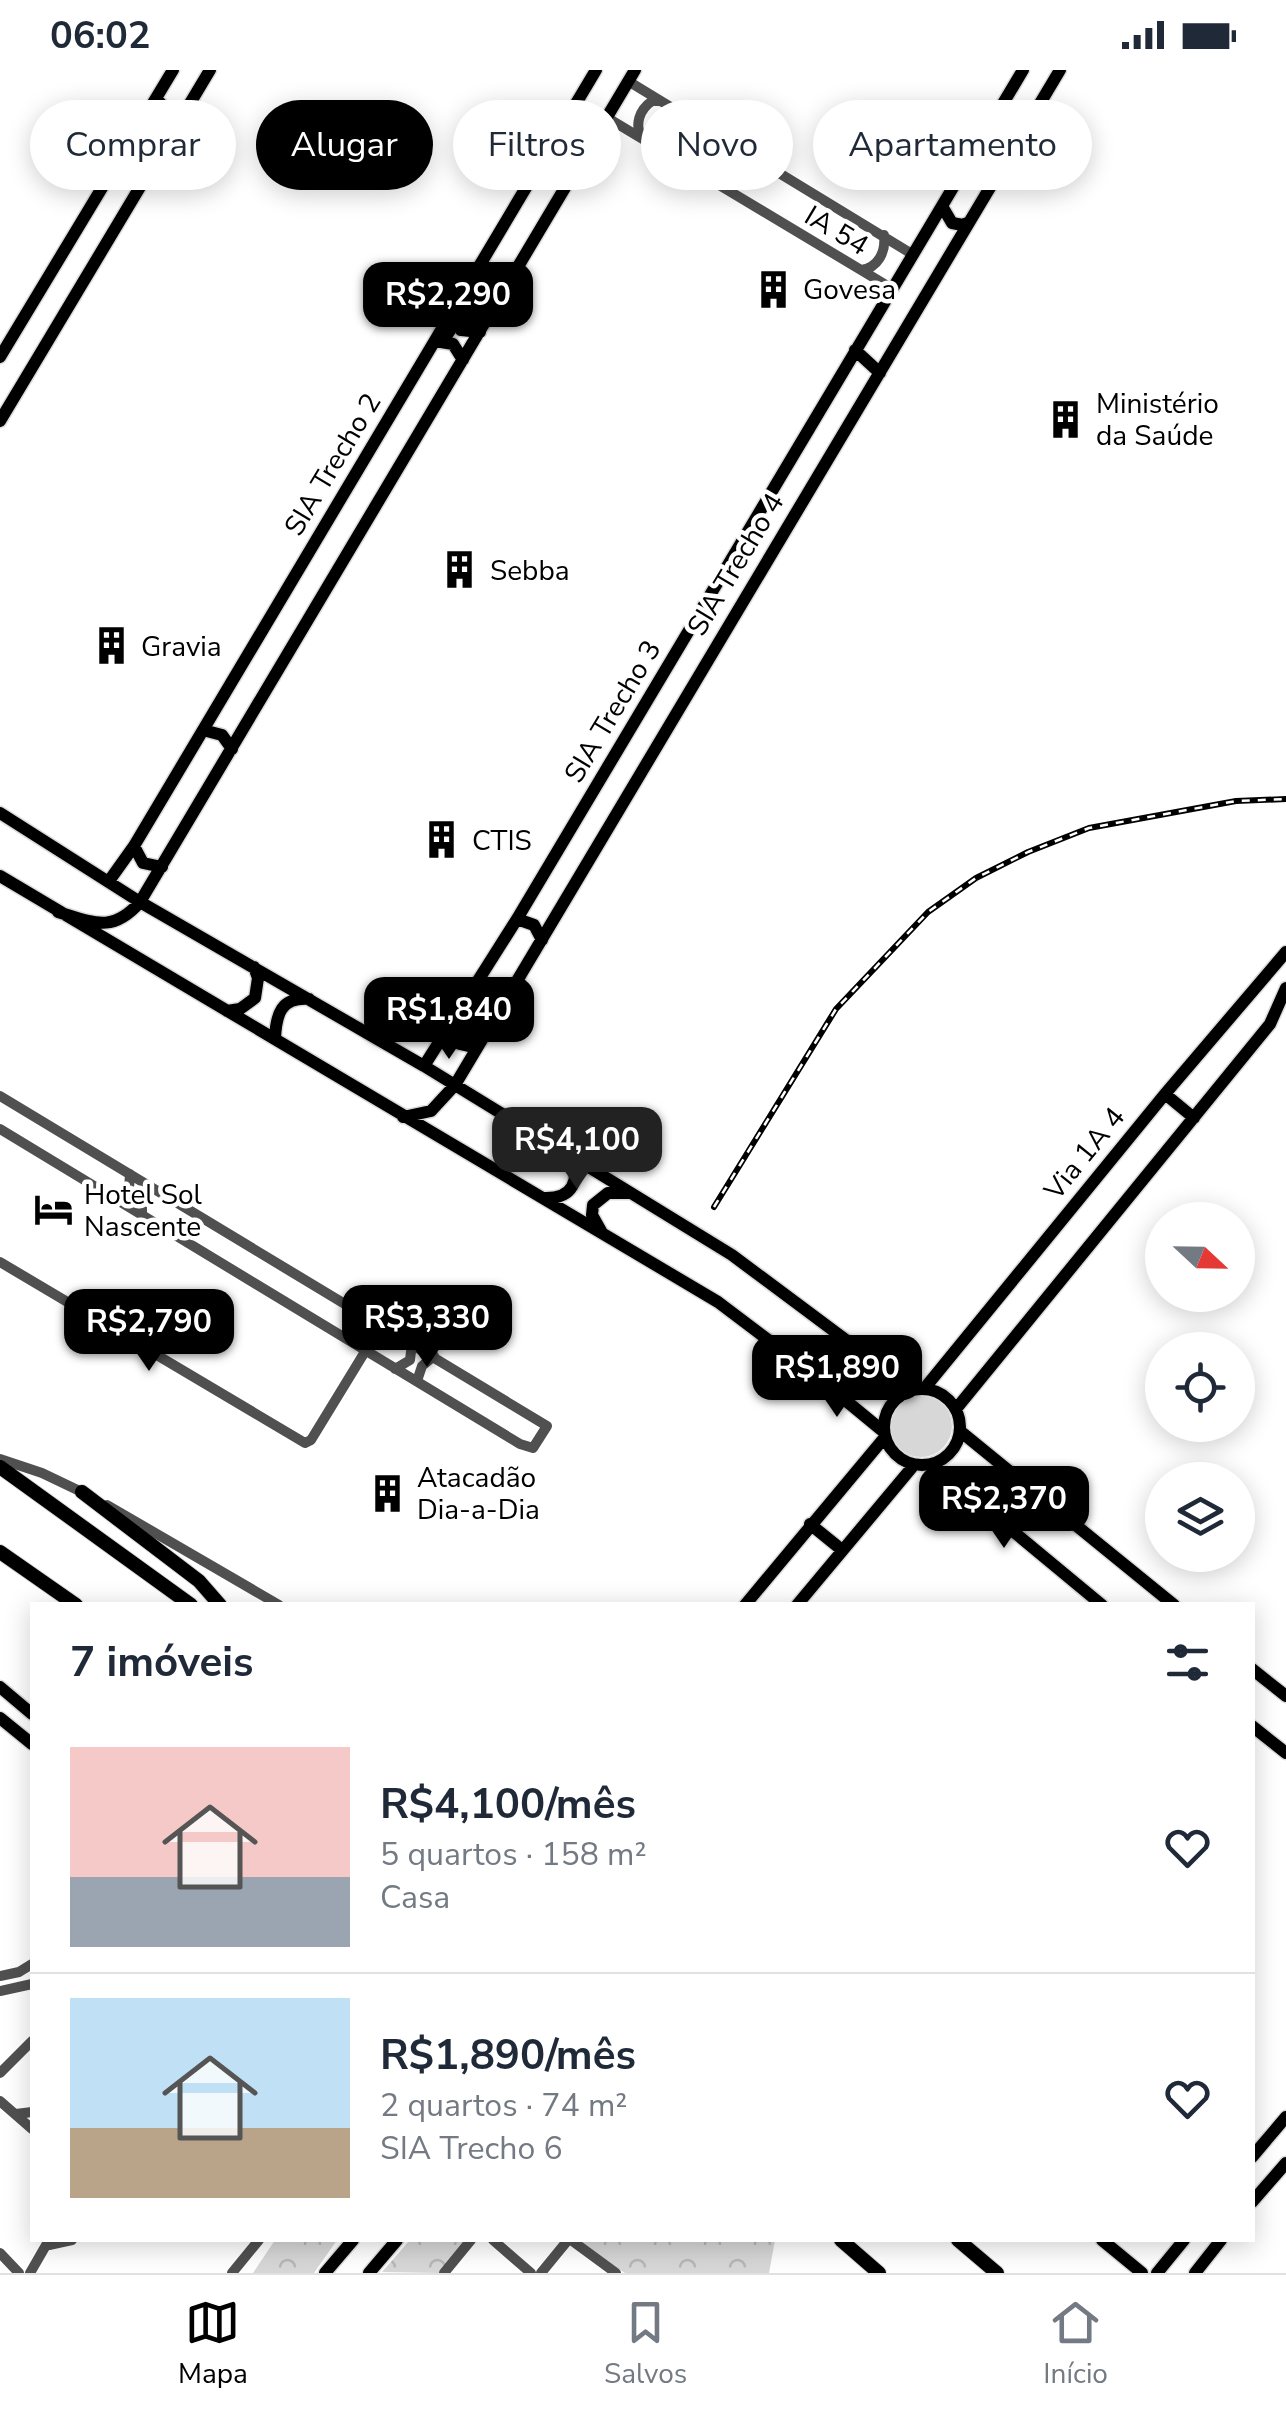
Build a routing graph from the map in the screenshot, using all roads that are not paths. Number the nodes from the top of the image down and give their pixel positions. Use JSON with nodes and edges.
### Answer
{"nodes":[{"id":1,"x":174,"y":70,"type":"edge"},
{"id":2,"x":210,"y":70,"type":"edge"},
{"id":3,"x":596,"y":70,"type":"edge"},
{"id":4,"x":1023,"y":70,"type":"edge"},
{"id":5,"x":1060,"y":70,"type":"edge"},
{"id":6,"x":632,"y":76,"type":"edge"},
{"id":7,"x":156,"y":99,"type":"edge"},
{"id":8,"x":192,"y":100,"type":"edge"},
{"id":9,"x":617,"y":100,"type":"edge"},
{"id":10,"x":660,"y":100,"type":"edge"},
{"id":11,"x":641,"y":114,"type":"edge"},
{"id":12,"x":621,"y":126,"type":"edge"},
{"id":13,"x":641,"y":138,"type":"joint"},
{"id":14,"x":793,"y":180,"type":"edge"},
{"id":15,"x":102,"y":190,"type":"edge"},
{"id":16,"x":138,"y":190,"type":"edge"},
{"id":17,"x":563,"y":190,"type":"edge"},
{"id":18,"x":727,"y":190,"type":"edge"},
{"id":19,"x":942,"y":206,"type":"junction"},
{"id":20,"x":969,"y":222,"type":"junction"},
{"id":21,"x":884,"y":235,"type":"junction"},
{"id":22,"x":912,"y":254,"type":"junction"},
{"id":23,"x":860,"y":270,"type":"junction"},
{"id":24,"x":892,"y":288,"type":"junction"},
{"id":25,"x":452,"y":312,"type":"junction"},
{"id":26,"x":480,"y":332,"type":"junction"},
{"id":27,"x":435,"y":340,"type":"junction"},
{"id":28,"x":855,"y":350,"type":"junction"},
{"id":29,"x":0,"y":357,"type":"edge"},
{"id":30,"x":463,"y":360,"type":"junction"},
{"id":31,"x":880,"y":373,"type":"junction"},
{"id":32,"x":0,"y":421,"type":"edge"},
{"id":33,"x":764,"y":504,"type":"junction"},
{"id":34,"x":790,"y":522,"type":"junction"},
{"id":35,"x":748,"y":530,"type":"junction"},
{"id":36,"x":774,"y":547,"type":"junction"},
{"id":37,"x":203,"y":730,"type":"junction"},
{"id":38,"x":232,"y":749,"type":"junction"},
{"id":39,"x":0,"y":813,"type":"edge"},
{"id":40,"x":134,"y":846,"type":"junction"},
{"id":41,"x":162,"y":868,"type":"junction"},
{"id":42,"x":0,"y":876,"type":"edge"},
{"id":43,"x":109,"y":881,"type":"junction"},
{"id":44,"x":140,"y":902,"type":"junction"},
{"id":45,"x":58,"y":912,"type":"junction"},
{"id":46,"x":517,"y":919,"type":"junction"},
{"id":47,"x":542,"y":940,"type":"junction"},
{"id":48,"x":1286,"y":952,"type":"edge"},
{"id":49,"x":254,"y":967,"type":"junction"},
{"id":50,"x":1286,"y":988,"type":"edge"},
{"id":51,"x":312,"y":999,"type":"junction"},
{"id":52,"x":228,"y":1011,"type":"junction"},
{"id":53,"x":448,"y":1030,"type":"junction"},
{"id":54,"x":275,"y":1039,"type":"junction"},
{"id":55,"x":476,"y":1048,"type":"junction"},
{"id":56,"x":424,"y":1066,"type":"junction"},
{"id":57,"x":455,"y":1085,"type":"junction"},
{"id":58,"x":1165,"y":1094,"type":"junction"},
{"id":59,"x":0,"y":1096,"type":"edge"},
{"id":60,"x":403,"y":1118,"type":"junction"},
{"id":61,"x":1194,"y":1118,"type":"junction"},
{"id":62,"x":0,"y":1129,"type":"edge"},
{"id":63,"x":572,"y":1156,"type":"junction"},
{"id":64,"x":130,"y":1174,"type":"junction"},
{"id":65,"x":154,"y":1189,"type":"junction"},
{"id":66,"x":633,"y":1193,"type":"junction"},
{"id":67,"x":116,"y":1198,"type":"junction"},
{"id":68,"x":542,"y":1198,"type":"junction"},
{"id":69,"x":142,"y":1214,"type":"junction"},
{"id":70,"x":606,"y":1237,"type":"junction"},
{"id":71,"x":0,"y":1262,"type":"edge"},
{"id":72,"x":412,"y":1343,"type":"junction"},
{"id":73,"x":366,"y":1350,"type":"junction"},
{"id":74,"x":434,"y":1356,"type":"junction"},
{"id":75,"x":396,"y":1369,"type":"junction"},
{"id":76,"x":417,"y":1382,"type":"junction"},
{"id":77,"x":918,"y":1389,"type":"junction"},
{"id":78,"x":956,"y":1409,"type":"junction"},
{"id":79,"x":960,"y":1431,"type":"junction"},
{"id":80,"x":884,"y":1434,"type":"junction"},
{"id":81,"x":0,"y":1459,"type":"edge"},
{"id":82,"x":932,"y":1464,"type":"junction"},
{"id":83,"x":914,"y":1465,"type":"junction"},
{"id":84,"x":0,"y":1467,"type":"edge"},
{"id":85,"x":82,"y":1492,"type":"junction"},
{"id":86,"x":810,"y":1524,"type":"junction"},
{"id":87,"x":842,"y":1550,"type":"junction"},
{"id":88,"x":0,"y":1552,"type":"edge"},
{"id":89,"x":72,"y":1602,"type":"edge"},
{"id":90,"x":187,"y":1602,"type":"edge"},
{"id":91,"x":218,"y":1602,"type":"edge"},
{"id":92,"x":274,"y":1602,"type":"edge"},
{"id":93,"x":746,"y":1602,"type":"edge"},
{"id":94,"x":799,"y":1602,"type":"edge"},
{"id":95,"x":1098,"y":1602,"type":"edge"},
{"id":96,"x":1170,"y":1602,"type":"edge"},
{"id":97,"x":1255,"y":1671,"type":"edge"},
{"id":98,"x":0,"y":1687,"type":"edge"},
{"id":99,"x":1286,"y":1696,"type":"edge"},
{"id":100,"x":30,"y":1712,"type":"edge"},
{"id":101,"x":0,"y":1718,"type":"edge"},
{"id":102,"x":1255,"y":1728,"type":"edge"},
{"id":103,"x":30,"y":1742,"type":"edge"},
{"id":104,"x":1286,"y":1753,"type":"edge"},
{"id":105,"x":30,"y":1965,"type":"edge"},
{"id":106,"x":0,"y":1976,"type":"edge"},
{"id":107,"x":30,"y":1984,"type":"edge"},
{"id":108,"x":0,"y":1990,"type":"edge"},
{"id":109,"x":30,"y":2043,"type":"edge"},
{"id":110,"x":0,"y":2074,"type":"edge"},
{"id":111,"x":0,"y":2102,"type":"edge"},
{"id":112,"x":30,"y":2112,"type":"edge"},
{"id":113,"x":16,"y":2114,"type":"junction"},
{"id":114,"x":1286,"y":2117,"type":"edge"},
{"id":115,"x":30,"y":2127,"type":"edge"},
{"id":116,"x":1255,"y":2153,"type":"edge"},
{"id":117,"x":1286,"y":2163,"type":"edge"},
{"id":118,"x":1255,"y":2199,"type":"edge"},
{"id":119,"x":49,"y":2242,"type":"edge"},
{"id":120,"x":257,"y":2242,"type":"edge"},
{"id":121,"x":352,"y":2242,"type":"edge"},
{"id":122,"x":395,"y":2242,"type":"edge"},
{"id":123,"x":469,"y":2242,"type":"edge"},
{"id":124,"x":495,"y":2242,"type":"edge"},
{"id":125,"x":568,"y":2242,"type":"edge"},
{"id":126,"x":573,"y":2242,"type":"edge"},
{"id":127,"x":843,"y":2242,"type":"edge"},
{"id":128,"x":961,"y":2242,"type":"edge"},
{"id":129,"x":973,"y":2242,"type":"edge"},
{"id":130,"x":1104,"y":2242,"type":"edge"},
{"id":131,"x":1182,"y":2242,"type":"edge"},
{"id":132,"x":1219,"y":2242,"type":"edge"},
{"id":133,"x":0,"y":2253,"type":"edge"},
{"id":134,"x":19,"y":2273,"type":"edge"},
{"id":135,"x":30,"y":2273,"type":"edge"},
{"id":136,"x":232,"y":2273,"type":"edge"},
{"id":137,"x":325,"y":2273,"type":"edge"},
{"id":138,"x":369,"y":2273,"type":"edge"},
{"id":139,"x":444,"y":2273,"type":"edge"},
{"id":140,"x":531,"y":2273,"type":"edge"},
{"id":141,"x":541,"y":2273,"type":"edge"},
{"id":142,"x":616,"y":2273,"type":"edge"},
{"id":143,"x":879,"y":2273,"type":"edge"},
{"id":144,"x":1000,"y":2273,"type":"edge"},
{"id":145,"x":1142,"y":2273,"type":"edge"},
{"id":146,"x":1157,"y":2273,"type":"edge"},
{"id":147,"x":1194,"y":2273,"type":"edge"}],
"edges":[{"from":1,"to":7,"type":"main road"},
{"from":2,"to":8,"type":"main road"},
{"from":3,"to":25,"type":"main road","name":"SIA Trecho 2"},
{"from":4,"to":19,"type":"main road","name":"SIA Trecho 3"},
{"from":5,"to":20,"type":"main road","name":"SIA Trecho 4"},
{"from":6,"to":9,"type":"main road"},
{"from":6,"to":10,"type":"street","name":"IA 54"},
{"from":11,"to":13,"type":"street"},
{"from":12,"to":13,"type":"street","name":"IA 54"},
{"from":14,"to":21,"type":"street","name":"IA 54"},
{"from":15,"to":29,"type":"main road"},
{"from":16,"to":32,"type":"main road"},
{"from":17,"to":26,"type":"main road"},
{"from":18,"to":23,"type":"street","name":"IA 54"},
{"from":19,"to":20,"type":"main road"},
{"from":19,"to":22,"type":"main road","name":"SIA Trecho 3"},
{"from":20,"to":31,"type":"main road","name":"SIA Trecho 4"},
{"from":21,"to":22,"type":"street","name":"IA 54"},
{"from":21,"to":23,"type":"street"},
{"from":22,"to":24,"type":"main road","name":"SIA Trecho 3"},
{"from":23,"to":24,"type":"street","name":"IA 54"},
{"from":24,"to":28,"type":"main road","name":"SIA Trecho 3"},
{"from":25,"to":26,"type":"main road"},
{"from":25,"to":27,"type":"main road","name":"SIA Trecho 2"},
{"from":26,"to":30,"type":"main road"},
{"from":27,"to":30,"type":"main road"},
{"from":27,"to":37,"type":"main road","name":"SIA Trecho 2"},
{"from":28,"to":31,"type":"main road"},
{"from":28,"to":33,"type":"main road","name":"SIA Trecho 3"},
{"from":30,"to":38,"type":"main road"},
{"from":31,"to":34,"type":"main road","name":"SIA Trecho 4"},
{"from":33,"to":34,"type":"main road"},
{"from":33,"to":35,"type":"main road","name":"SIA Trecho 3"},
{"from":34,"to":36,"type":"main road","name":"SIA Trecho 4"},
{"from":35,"to":36,"type":"main road"},
{"from":35,"to":46,"type":"main road","name":"SIA Trecho 3"},
{"from":36,"to":47,"type":"main road","name":"SIA Trecho 4"},
{"from":37,"to":38,"type":"main road"},
{"from":37,"to":40,"type":"main road","name":"SIA Trecho 2"},
{"from":38,"to":41,"type":"main road"},
{"from":39,"to":43,"type":"main road"},
{"from":40,"to":41,"type":"main road"},
{"from":40,"to":43,"type":"main road","name":"SIA Trecho 2"},
{"from":41,"to":44,"type":"main road"},
{"from":42,"to":45,"type":"main road"},
{"from":43,"to":44,"type":"main road"},
{"from":44,"to":45,"type":"main road"},
{"from":44,"to":49,"type":"main road"},
{"from":45,"to":52,"type":"main road"},
{"from":46,"to":47,"type":"main road"},
{"from":46,"to":53,"type":"main road","name":"SIA Trecho 3"},
{"from":47,"to":55,"type":"main road","name":"SIA Trecho 4"},
{"from":48,"to":58,"type":"main road","name":"Via 1A 4"},
{"from":49,"to":51,"type":"main road"},
{"from":49,"to":52,"type":"main road"},
{"from":50,"to":61,"type":"main road"},
{"from":51,"to":54,"type":"main road"},
{"from":51,"to":56,"type":"main road"},
{"from":52,"to":54,"type":"main road"},
{"from":53,"to":55,"type":"main road"},
{"from":53,"to":56,"type":"main road","name":"SIA Trecho 3"},
{"from":54,"to":60,"type":"main road"},
{"from":55,"to":57,"type":"main road","name":"SIA Trecho 4"},
{"from":56,"to":57,"type":"main road"},
{"from":57,"to":60,"type":"main road"},
{"from":57,"to":63,"type":"main road"},
{"from":58,"to":61,"type":"main road"},
{"from":58,"to":77,"type":"main road","name":"Via 1A 4"},
{"from":59,"to":64,"type":"street"},
{"from":60,"to":68,"type":"main road"},
{"from":61,"to":78,"type":"main road"},
{"from":62,"to":67,"type":"street"},
{"from":63,"to":66,"type":"main road"},
{"from":63,"to":68,"type":"main road"},
{"from":64,"to":65,"type":"street"},
{"from":64,"to":67,"type":"street"},
{"from":65,"to":69,"type":"street"},
{"from":65,"to":72,"type":"street"},
{"from":66,"to":70,"type":"main road"},
{"from":66,"to":77,"type":"main road"},
{"from":67,"to":69,"type":"street"},
{"from":68,"to":70,"type":"main road"},
{"from":69,"to":73,"type":"street"},
{"from":70,"to":80,"type":"main road"},
{"from":71,"to":73,"type":"street"},
{"from":72,"to":74,"type":"street"},
{"from":72,"to":75,"type":"street"},
{"from":73,"to":75,"type":"street"},
{"from":74,"to":76,"type":"street"},
{"from":74,"to":76,"type":"street"},
{"from":75,"to":76,"type":"street"},
{"from":77,"to":78,"type":"main road"},
{"from":77,"to":80,"type":"main road"},
{"from":78,"to":79,"type":"main road"},
{"from":79,"to":82,"type":"main road"},
{"from":79,"to":96,"type":"main road"},
{"from":80,"to":83,"type":"main road"},
{"from":80,"to":86,"type":"main road"},
{"from":81,"to":85,"type":"street"},
{"from":82,"to":83,"type":"main road"},
{"from":82,"to":95,"type":"main road"},
{"from":83,"to":87,"type":"main road"},
{"from":84,"to":90,"type":"highway"},
{"from":85,"to":91,"type":"highway"},
{"from":85,"to":92,"type":"street"},
{"from":86,"to":87,"type":"main road"},
{"from":86,"to":93,"type":"main road"},
{"from":87,"to":94,"type":"main road"},
{"from":88,"to":89,"type":"highway"},
{"from":97,"to":99,"type":"main road"},
{"from":98,"to":100,"type":"main road"},
{"from":101,"to":103,"type":"main road"},
{"from":102,"to":104,"type":"main road"},
{"from":105,"to":106,"type":"street"},
{"from":107,"to":108,"type":"street"},
{"from":109,"to":110,"type":"street"},
{"from":111,"to":113,"type":"street"},
{"from":112,"to":113,"type":"street"},
{"from":113,"to":115,"type":"street"},
{"from":114,"to":116,"type":"main road"},
{"from":117,"to":118,"type":"main road"},
{"from":119,"to":135,"type":"street"},
{"from":120,"to":136,"type":"street"},
{"from":121,"to":137,"type":"main road"},
{"from":122,"to":138,"type":"main road"},
{"from":123,"to":139,"type":"street"},
{"from":124,"to":140,"type":"street"},
{"from":125,"to":141,"type":"street"},
{"from":126,"to":142,"type":"street"},
{"from":127,"to":143,"type":"highway"},
{"from":128,"to":144,"type":"highway"},
{"from":129,"to":144,"type":"highway"},
{"from":130,"to":145,"type":"main road"},
{"from":131,"to":146,"type":"main road"},
{"from":132,"to":147,"type":"main road"},
{"from":133,"to":134,"type":"street"}]}
